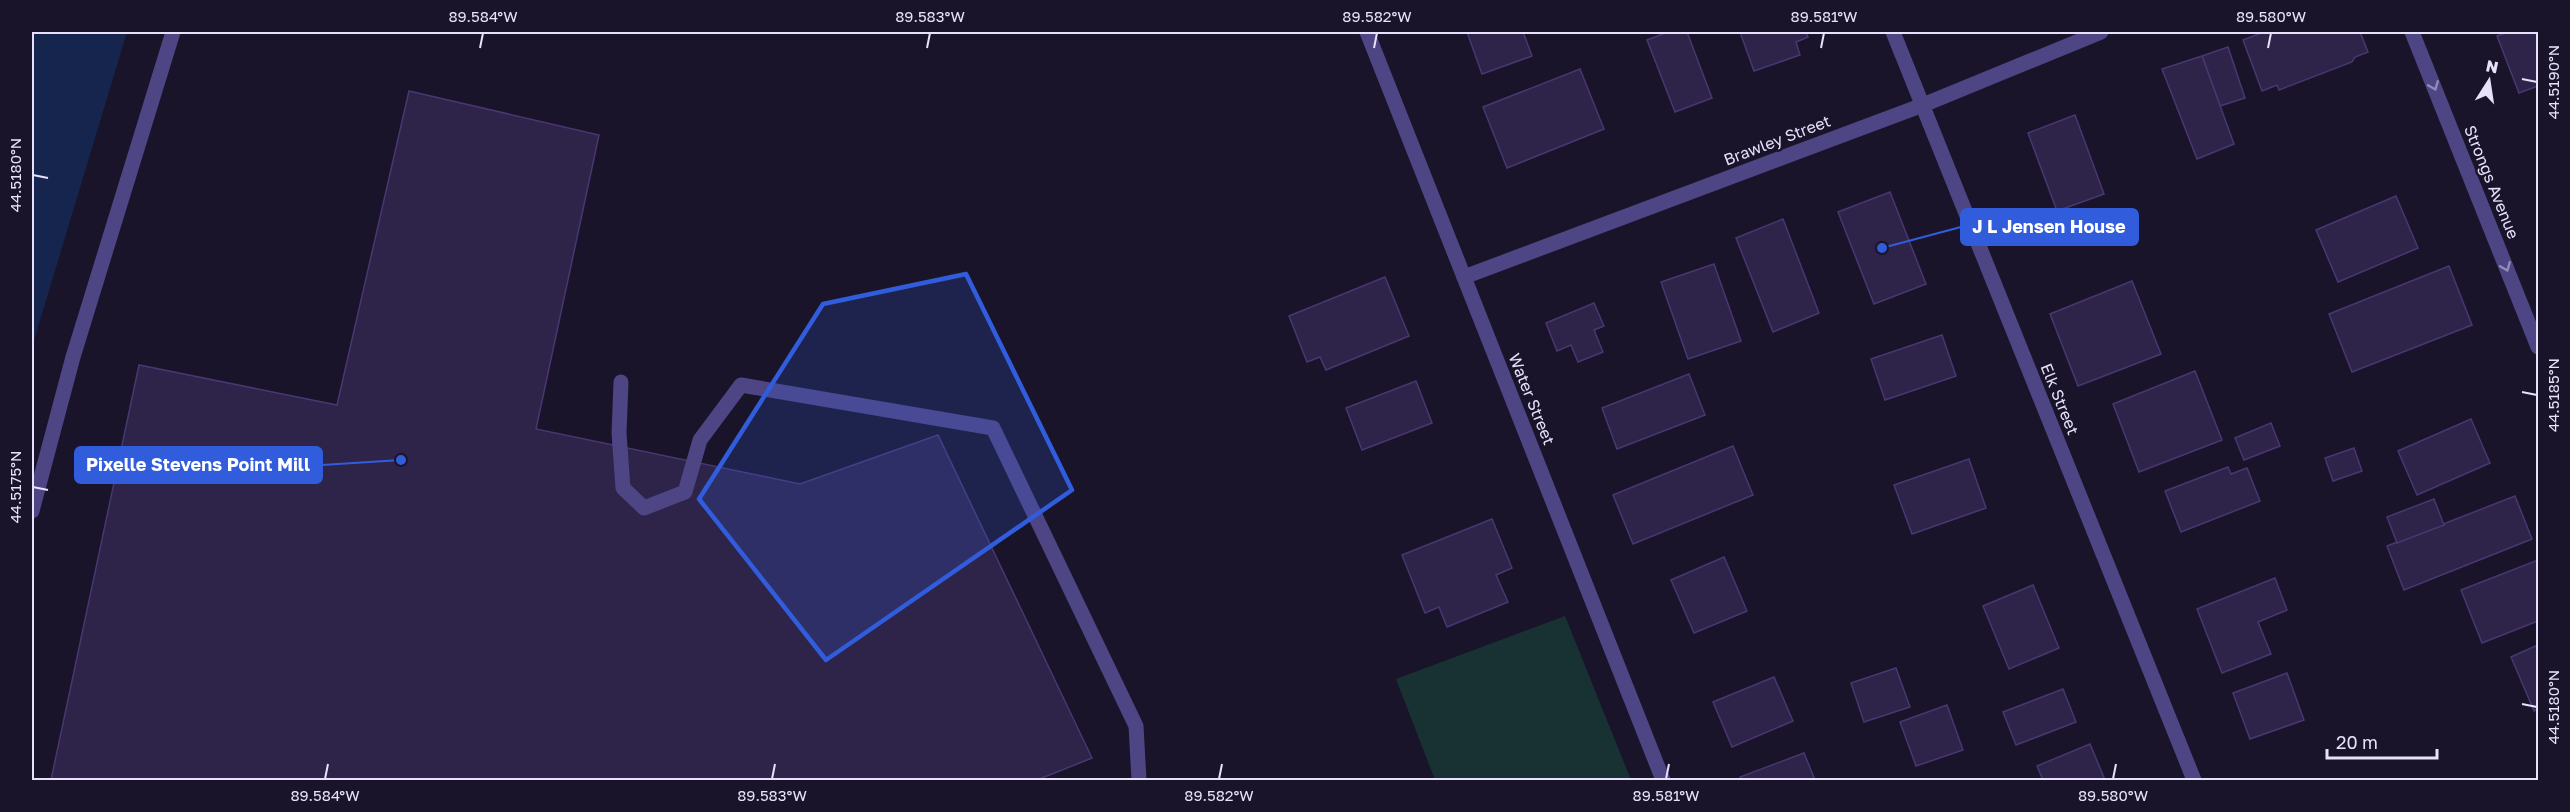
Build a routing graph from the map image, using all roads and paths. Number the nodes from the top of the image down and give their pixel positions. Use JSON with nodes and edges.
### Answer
{"nodes":[{"id":1,"x":173,"y":32,"type":"edge"},
{"id":2,"x":1367,"y":32,"type":"edge"},
{"id":3,"x":1893,"y":32,"type":"edge"},
{"id":4,"x":2101,"y":32,"type":"edge"},
{"id":5,"x":2412,"y":32,"type":"edge"},
{"id":6,"x":1923,"y":105,"type":"junction"},
{"id":7,"x":1464,"y":277,"type":"junction"},
{"id":8,"x":2538,"y":347,"type":"edge"},
{"id":9,"x":621,"y":382,"type":"dead end"},
{"id":10,"x":32,"y":511,"type":"edge"},
{"id":11,"x":1139,"y":780,"type":"edge"},
{"id":12,"x":1663,"y":780,"type":"edge"},
{"id":13,"x":2194,"y":780,"type":"edge"}],
"edges":[{"from":1,"to":10,"type":"street"},
{"from":2,"to":7,"type":"street","name":"Water Street"},
{"from":3,"to":6,"type":"street","name":"Elk Street"},
{"from":4,"to":6,"type":"street","name":"Brawley Street"},
{"from":5,"to":8,"type":"street","name":"Strongs Avenue","one_way":true},
{"from":6,"to":7,"type":"street","name":"Brawley Street"},
{"from":6,"to":13,"type":"street","name":"Elk Street"},
{"from":7,"to":12,"type":"street","name":"Water Street"},
{"from":9,"to":11,"type":"street"}]}
